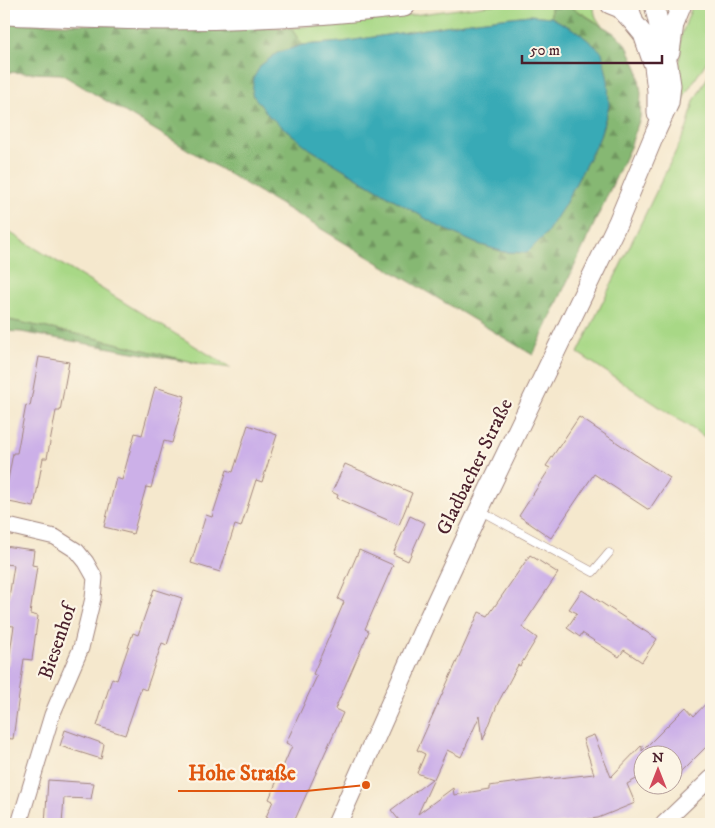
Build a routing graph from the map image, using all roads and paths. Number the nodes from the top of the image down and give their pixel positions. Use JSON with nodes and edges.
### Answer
{"nodes":[{"id":1,"x":403,"y":4,"type":"edge"},
{"id":2,"x":610,"y":4,"type":"edge"},
{"id":3,"x":628,"y":4,"type":"edge"},
{"id":4,"x":654,"y":4,"type":"edge"},
{"id":5,"x":682,"y":4,"type":"edge"},
{"id":6,"x":383,"y":5,"type":"edge"},
{"id":7,"x":4,"y":12,"type":"edge"},
{"id":8,"x":634,"y":23,"type":"junction"},
{"id":9,"x":668,"y":65,"type":"junction"},
{"id":10,"x":656,"y":131,"type":"junction"},
{"id":11,"x":479,"y":510,"type":"junction"},
{"id":12,"x":4,"y":525,"type":"edge"},
{"id":13,"x":609,"y":553,"type":"dead end"},
{"id":14,"x":711,"y":778,"type":"edge"},
{"id":15,"x":19,"y":824,"type":"edge"},
{"id":16,"x":337,"y":824,"type":"edge"},
{"id":17,"x":663,"y":824,"type":"edge"}],
"edges":[{"from":1,"to":6,"type":"main road"},
{"from":2,"to":8,"type":"street"},
{"from":3,"to":8,"type":"street","name":"Gladbacher Straße"},
{"from":4,"to":9,"type":"street"},
{"from":5,"to":9,"type":"street"},
{"from":6,"to":7,"type":"main road"},
{"from":8,"to":10,"type":"street","name":"Gladbacher Straße"},
{"from":9,"to":10,"type":"street","name":"Gladbacher Straße"},
{"from":10,"to":11,"type":"street","name":"Gladbacher Straße"},
{"from":11,"to":13,"type":"lane"},
{"from":11,"to":16,"type":"street","name":"Gladbacher Straße"},
{"from":12,"to":15,"type":"street","name":"Biesenhof"},
{"from":14,"to":17,"type":"street"}]}
